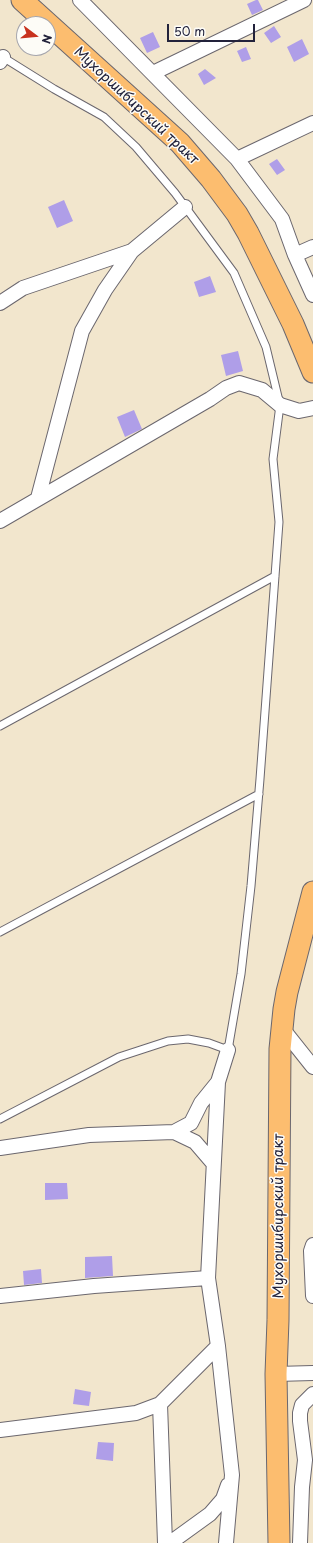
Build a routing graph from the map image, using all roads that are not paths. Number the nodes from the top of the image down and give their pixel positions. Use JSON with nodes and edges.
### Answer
{"nodes":[{"id":1,"x":22,"y":0,"type":"edge"},
{"id":2,"x":80,"y":0,"type":"edge"},
{"id":3,"x":304,"y":0,"type":"edge"},
{"id":4,"x":1,"y":58,"type":"edge"},
{"id":5,"x":153,"y":73,"type":"junction"},
{"id":6,"x":313,"y":123,"type":"edge"},
{"id":7,"x":237,"y":159,"type":"junction"},
{"id":8,"x":184,"y":207,"type":"junction"},
{"id":9,"x":313,"y":247,"type":"edge"},
{"id":10,"x":132,"y":251,"type":"junction"},
{"id":11,"x":295,"y":255,"type":"junction"},
{"id":12,"x":313,"y":295,"type":"edge"},
{"id":13,"x":0,"y":302,"type":"edge"},
{"id":14,"x":313,"y":372,"type":"edge"},
{"id":15,"x":280,"y":405,"type":"junction"},
{"id":16,"x":313,"y":408,"type":"edge"},
{"id":17,"x":38,"y":498,"type":"junction"},
{"id":18,"x":0,"y":521,"type":"edge"},
{"id":19,"x":275,"y":576,"type":"junction"},
{"id":20,"x":0,"y":726,"type":"edge"},
{"id":21,"x":259,"y":794,"type":"junction"},
{"id":22,"x":313,"y":892,"type":"edge"},
{"id":23,"x":0,"y":932,"type":"edge"},
{"id":24,"x":282,"y":1028,"type":"junction"},
{"id":25,"x":228,"y":1050,"type":"junction"},
{"id":26,"x":313,"y":1067,"type":"edge"},
{"id":27,"x":218,"y":1082,"type":"junction"},
{"id":28,"x":0,"y":1119,"type":"edge"},
{"id":29,"x":174,"y":1132,"type":"junction"},
{"id":30,"x":0,"y":1148,"type":"edge"},
{"id":31,"x":213,"y":1163,"type":"junction"},
{"id":32,"x":313,"y":1245,"type":"edge"},
{"id":33,"x":208,"y":1278,"type":"junction"},
{"id":34,"x":0,"y":1296,"type":"edge"},
{"id":35,"x":313,"y":1296,"type":"edge"},
{"id":36,"x":218,"y":1346,"type":"junction"},
{"id":37,"x":313,"y":1373,"type":"edge"},
{"id":38,"x":276,"y":1374,"type":"junction"},
{"id":39,"x":313,"y":1394,"type":"edge"},
{"id":40,"x":160,"y":1404,"type":"junction"},
{"id":41,"x":308,"y":1408,"type":"edge"},
{"id":42,"x":0,"y":1430,"type":"edge"},
{"id":43,"x":232,"y":1475,"type":"junction"},
{"id":44,"x":165,"y":1543,"type":"edge"},
{"id":45,"x":170,"y":1543,"type":"edge"},
{"id":46,"x":226,"y":1543,"type":"edge"},
{"id":47,"x":279,"y":1543,"type":"edge"},
{"id":48,"x":300,"y":1543,"type":"edge"}],
"edges":[{"from":1,"to":14,"type":"main road","name":"Мухоршибирский тракт"},
{"from":2,"to":5,"type":"street"},
{"from":3,"to":5,"type":"street"},
{"from":4,"to":8,"type":"lane"},
{"from":5,"to":7,"type":"street"},
{"from":6,"to":7,"type":"street"},
{"from":7,"to":11,"type":"street"},
{"from":8,"to":10,"type":"street"},
{"from":8,"to":15,"type":"lane"},
{"from":9,"to":11,"type":"street"},
{"from":10,"to":13,"type":"street"},
{"from":10,"to":17,"type":"street"},
{"from":11,"to":12,"type":"street"},
{"from":15,"to":16,"type":"street"},
{"from":15,"to":17,"type":"street"},
{"from":15,"to":19,"type":"lane"},
{"from":17,"to":18,"type":"street"},
{"from":19,"to":20,"type":"lane"},
{"from":19,"to":21,"type":"lane"},
{"from":21,"to":23,"type":"lane"},
{"from":21,"to":25,"type":"lane"},
{"from":22,"to":24,"type":"main road","name":"Мухоршибирский тракт"},
{"from":24,"to":26,"type":"street"},
{"from":24,"to":38,"type":"main road","name":"Мухоршибирский тракт"},
{"from":25,"to":27,"type":"street"},
{"from":25,"to":28,"type":"lane"},
{"from":27,"to":29,"type":"street"},
{"from":27,"to":31,"type":"street"},
{"from":29,"to":30,"type":"street"},
{"from":29,"to":31,"type":"street"},
{"from":31,"to":33,"type":"street"},
{"from":32,"to":35,"type":"street"},
{"from":33,"to":34,"type":"street"},
{"from":33,"to":36,"type":"street"},
{"from":36,"to":40,"type":"street"},
{"from":36,"to":43,"type":"street"},
{"from":37,"to":38,"type":"street"},
{"from":38,"to":47,"type":"main road","name":"Мухоршибирский тракт"},
{"from":39,"to":41,"type":"street"},
{"from":40,"to":42,"type":"street"},
{"from":40,"to":44,"type":"street"},
{"from":41,"to":48,"type":"street"},
{"from":43,"to":45,"type":"street"},
{"from":43,"to":46,"type":"street"}]}
